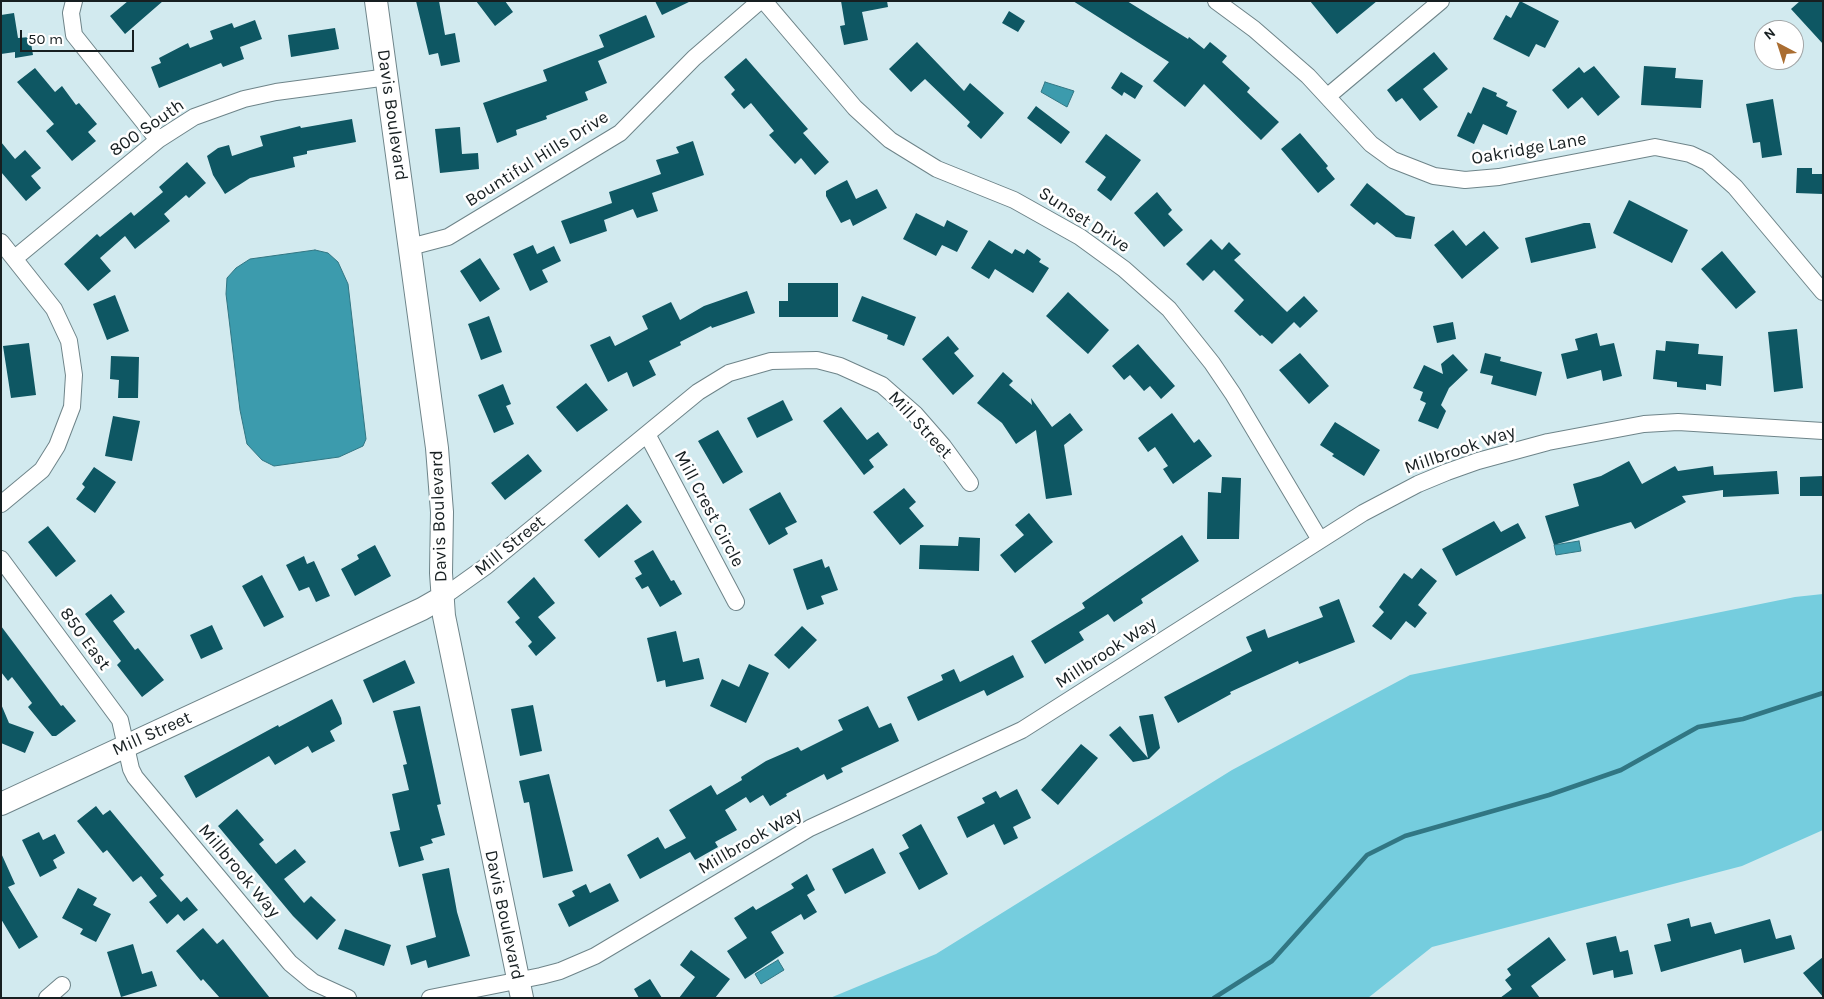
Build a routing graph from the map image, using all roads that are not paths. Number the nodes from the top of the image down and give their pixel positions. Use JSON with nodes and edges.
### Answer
{"nodes":[{"id":1,"x":74,"y":1,"type":"edge"},
{"id":2,"x":376,"y":1,"type":"edge"},
{"id":3,"x":760,"y":1,"type":"edge"},
{"id":4,"x":764,"y":1,"type":"edge"},
{"id":5,"x":1216,"y":1,"type":"edge"},
{"id":6,"x":1441,"y":1,"type":"edge"},
{"id":7,"x":388,"y":77,"type":"junction"},
{"id":8,"x":1328,"y":96,"type":"junction"},
{"id":9,"x":158,"y":140,"type":"junction"},
{"id":10,"x":1,"y":242,"type":"edge"},
{"id":11,"x":410,"y":247,"type":"junction"},
{"id":12,"x":15,"y":258,"type":"junction"},
{"id":13,"x":1823,"y":292,"type":"edge"},
{"id":14,"x":1823,"y":431,"type":"edge"},
{"id":15,"x":647,"y":434,"type":"junction"},
{"id":16,"x":970,"y":482,"type":"dead end"},
{"id":17,"x":1,"y":504,"type":"edge"},
{"id":18,"x":1320,"y":540,"type":"junction"},
{"id":19,"x":1,"y":559,"type":"edge"},
{"id":20,"x":443,"y":597,"type":"junction"},
{"id":21,"x":736,"y":602,"type":"dead end"},
{"id":22,"x":125,"y":746,"type":"junction"},
{"id":23,"x":1,"y":804,"type":"edge"},
{"id":24,"x":62,"y":985,"type":"dead end"},
{"id":25,"x":520,"y":989,"type":"edge"},
{"id":26,"x":47,"y":998,"type":"edge"},
{"id":27,"x":348,"y":998,"type":"edge"},
{"id":28,"x":430,"y":998,"type":"edge"}],
"edges":[{"from":1,"to":9,"type":"street"},
{"from":2,"to":7,"type":"street","name":"Davis Boulevard"},
{"from":3,"to":11,"type":"street","name":"Bountiful Hills Drive"},
{"from":4,"to":18,"type":"street","name":"Sunset Drive"},
{"from":5,"to":8,"type":"street","name":"Oakridge Lane"},
{"from":6,"to":8,"type":"street"},
{"from":7,"to":9,"type":"street","name":"800 South"},
{"from":7,"to":11,"type":"street","name":"Davis Boulevard"},
{"from":8,"to":13,"type":"street","name":"Oakridge Lane"},
{"from":9,"to":12,"type":"street","name":"800 South"},
{"from":10,"to":12,"type":"street"},
{"from":11,"to":20,"type":"street","name":"Davis Boulevard"},
{"from":12,"to":17,"type":"street"},
{"from":14,"to":18,"type":"street","name":"Millbrook Way"},
{"from":15,"to":16,"type":"street","name":"Mill Street"},
{"from":15,"to":20,"type":"street","name":"Mill Street"},
{"from":15,"to":21,"type":"street","name":"Mill Crest Circle"},
{"from":18,"to":25,"type":"street","name":"Millbrook Way"},
{"from":19,"to":22,"type":"street","name":"850 East"},
{"from":20,"to":22,"type":"street","name":"Mill Street"},
{"from":20,"to":25,"type":"street","name":"Davis Boulevard"},
{"from":22,"to":23,"type":"street","name":"Mill Street"},
{"from":22,"to":27,"type":"street","name":"Millbrook Way"},
{"from":24,"to":26,"type":"street"},
{"from":25,"to":28,"type":"street","name":"Millbrook Way"}]}
